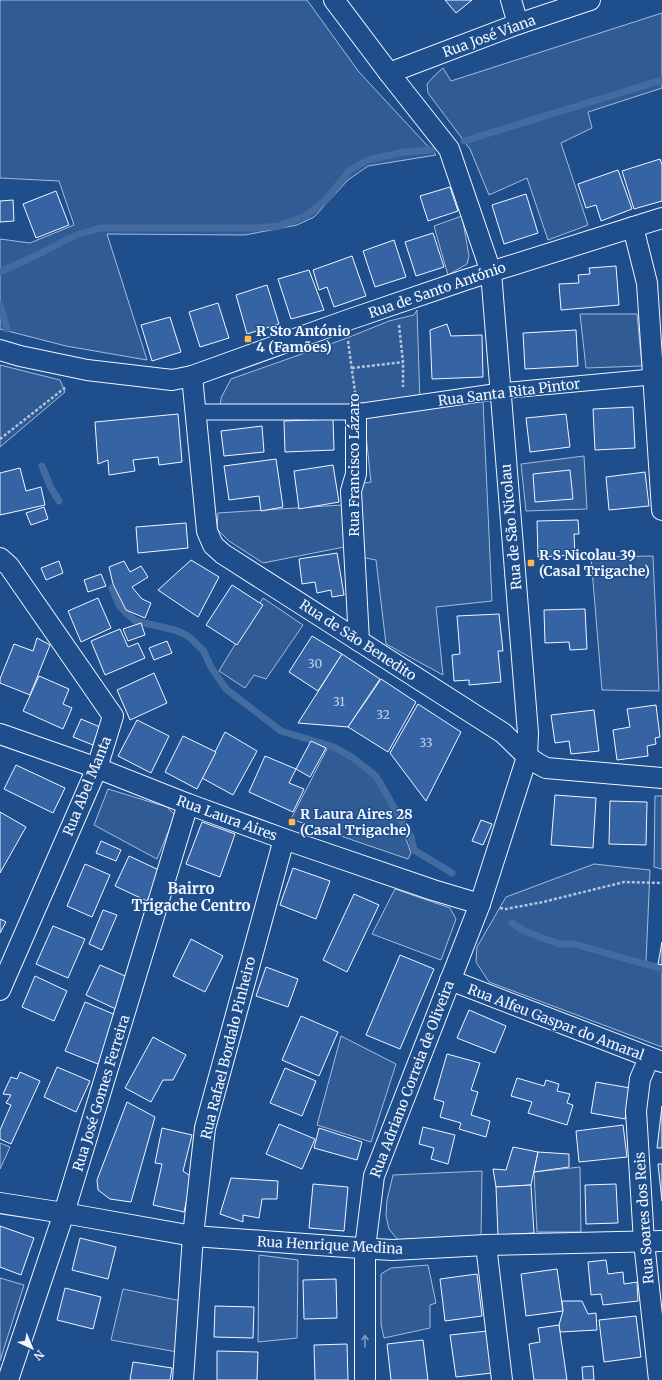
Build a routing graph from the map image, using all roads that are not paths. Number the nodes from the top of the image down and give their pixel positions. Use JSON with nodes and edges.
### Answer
{"nodes":[{"id":1,"x":334,"y":0,"type":"edge"},
{"id":2,"x":511,"y":0,"type":"edge"},
{"id":3,"x":590,"y":0,"type":"edge"},
{"id":4,"x":518,"y":24,"type":"junction"},
{"id":5,"x":389,"y":73,"type":"junction"},
{"id":6,"x":662,"y":218,"type":"edge"},
{"id":7,"x":633,"y":227,"type":"junction"},
{"id":8,"x":491,"y":272,"type":"junction"},
{"id":9,"x":0,"y":350,"type":"edge"},
{"id":10,"x":192,"y":376,"type":"junction"},
{"id":11,"x":657,"y":376,"type":"edge"},
{"id":12,"x":500,"y":391,"type":"junction"},
{"id":13,"x":195,"y":412,"type":"junction"},
{"id":14,"x":356,"y":412,"type":"junction"},
{"id":15,"x":662,"y":510,"type":"edge"},
{"id":16,"x":0,"y":558,"type":"edge"},
{"id":17,"x":360,"y":641,"type":"junction"},
{"id":18,"x":0,"y":734,"type":"edge"},
{"id":19,"x":527,"y":757,"type":"junction"},
{"id":20,"x":97,"y":768,"type":"junction"},
{"id":21,"x":662,"y":778,"type":"edge"},
{"id":22,"x":188,"y":804,"type":"junction"},
{"id":23,"x":284,"y":839,"type":"junction"},
{"id":24,"x":480,"y":904,"type":"junction"},
{"id":25,"x":450,"y":980,"type":"junction"},
{"id":26,"x":0,"y":990,"type":"edge"},
{"id":27,"x":656,"y":1060,"type":"edge"},
{"id":28,"x":0,"y":1203,"type":"edge"},
{"id":29,"x":64,"y":1213,"type":"junction"},
{"id":30,"x":193,"y":1236,"type":"junction"},
{"id":31,"x":653,"y":1242,"type":"edge"},
{"id":32,"x":486,"y":1245,"type":"junction"},
{"id":33,"x":365,"y":1248,"type":"junction"},
{"id":34,"x":8,"y":1380,"type":"edge"},
{"id":35,"x":183,"y":1380,"type":"edge"},
{"id":36,"x":365,"y":1380,"type":"edge"},
{"id":37,"x":502,"y":1380,"type":"edge"},
{"id":38,"x":659,"y":1380,"type":"edge"}],
"edges":[{"from":1,"to":5,"type":"street","name":"Rua de São Nicolau"},
{"from":2,"to":4,"type":"street"},
{"from":3,"to":4,"type":"street","name":"Rua José Viana"},
{"from":4,"to":5,"type":"street","name":"Rua José Viana"},
{"from":5,"to":8,"type":"street","name":"Rua de São Nicolau"},
{"from":6,"to":7,"type":"street","name":"Rua de Santo António"},
{"from":7,"to":8,"type":"street","name":"Rua de Santo António"},
{"from":7,"to":11,"type":"street"},
{"from":8,"to":10,"type":"street","name":"Rua de Santo António"},
{"from":8,"to":12,"type":"street","name":"Rua de São Nicolau"},
{"from":9,"to":10,"type":"street","name":"Rua de Santo António"},
{"from":10,"to":13,"type":"street","name":"Rua de São Benedito"},
{"from":11,"to":12,"type":"street","name":"Rua Santa Rita Pintor"},
{"from":11,"to":15,"type":"street"},
{"from":12,"to":14,"type":"street","name":"Rua Santa Rita Pintor"},
{"from":12,"to":19,"type":"street","name":"Rua de São Nicolau"},
{"from":13,"to":14,"type":"street","name":"Rua Santa Rita Pintor"},
{"from":13,"to":17,"type":"street","name":"Rua de São Benedito"},
{"from":14,"to":17,"type":"street","name":"Rua Francisco Lázaro"},
{"from":16,"to":20,"type":"street","name":"Rua Abel Manta"},
{"from":17,"to":19,"type":"street","name":"Rua de São Benedito"},
{"from":18,"to":20,"type":"street","name":"Rua Laura Aires"},
{"from":19,"to":21,"type":"street","name":"Rua de São Benedito"},
{"from":19,"to":24,"type":"street","name":"Rua de São Nicolau"},
{"from":20,"to":22,"type":"street","name":"Rua Laura Aires"},
{"from":20,"to":26,"type":"street","name":"Rua Abel Manta"},
{"from":22,"to":23,"type":"street","name":"Rua Laura Aires"},
{"from":22,"to":29,"type":"street","name":"Rua José Gomes Ferreira"},
{"from":23,"to":24,"type":"street","name":"Rua Laura Aires"},
{"from":23,"to":30,"type":"street","name":"Rua Rafael Bordalo Pinheiro"},
{"from":24,"to":25,"type":"street","name":"Rua Adriano Correia de Oliveira"},
{"from":25,"to":27,"type":"street","name":"Rua Alfeu Gaspar do Amaral"},
{"from":25,"to":33,"type":"street","name":"Rua Adriano Correia de Oliveira"},
{"from":27,"to":31,"type":"street","name":"Rua Soares dos Reis"},
{"from":28,"to":29,"type":"street","name":"Rua Henrique Medina"},
{"from":29,"to":30,"type":"street","name":"Rua Henrique Medina"},
{"from":29,"to":34,"type":"street","name":"Rua José Gomes Ferreira"},
{"from":30,"to":33,"type":"street","name":"Rua Henrique Medina"},
{"from":30,"to":35,"type":"street","name":"Rua Rafael Bordalo Pinheiro"},
{"from":31,"to":32,"type":"street","name":"Rua Henrique Medina"},
{"from":31,"to":38,"type":"street","name":"Rua Soares dos Reis"},
{"from":32,"to":33,"type":"street","name":"Rua Henrique Medina"},
{"from":32,"to":37,"type":"street"},
{"from":36,"to":33,"type":"street","name":"Rua Adriano Correia de Oliveira","one_way":true}]}
